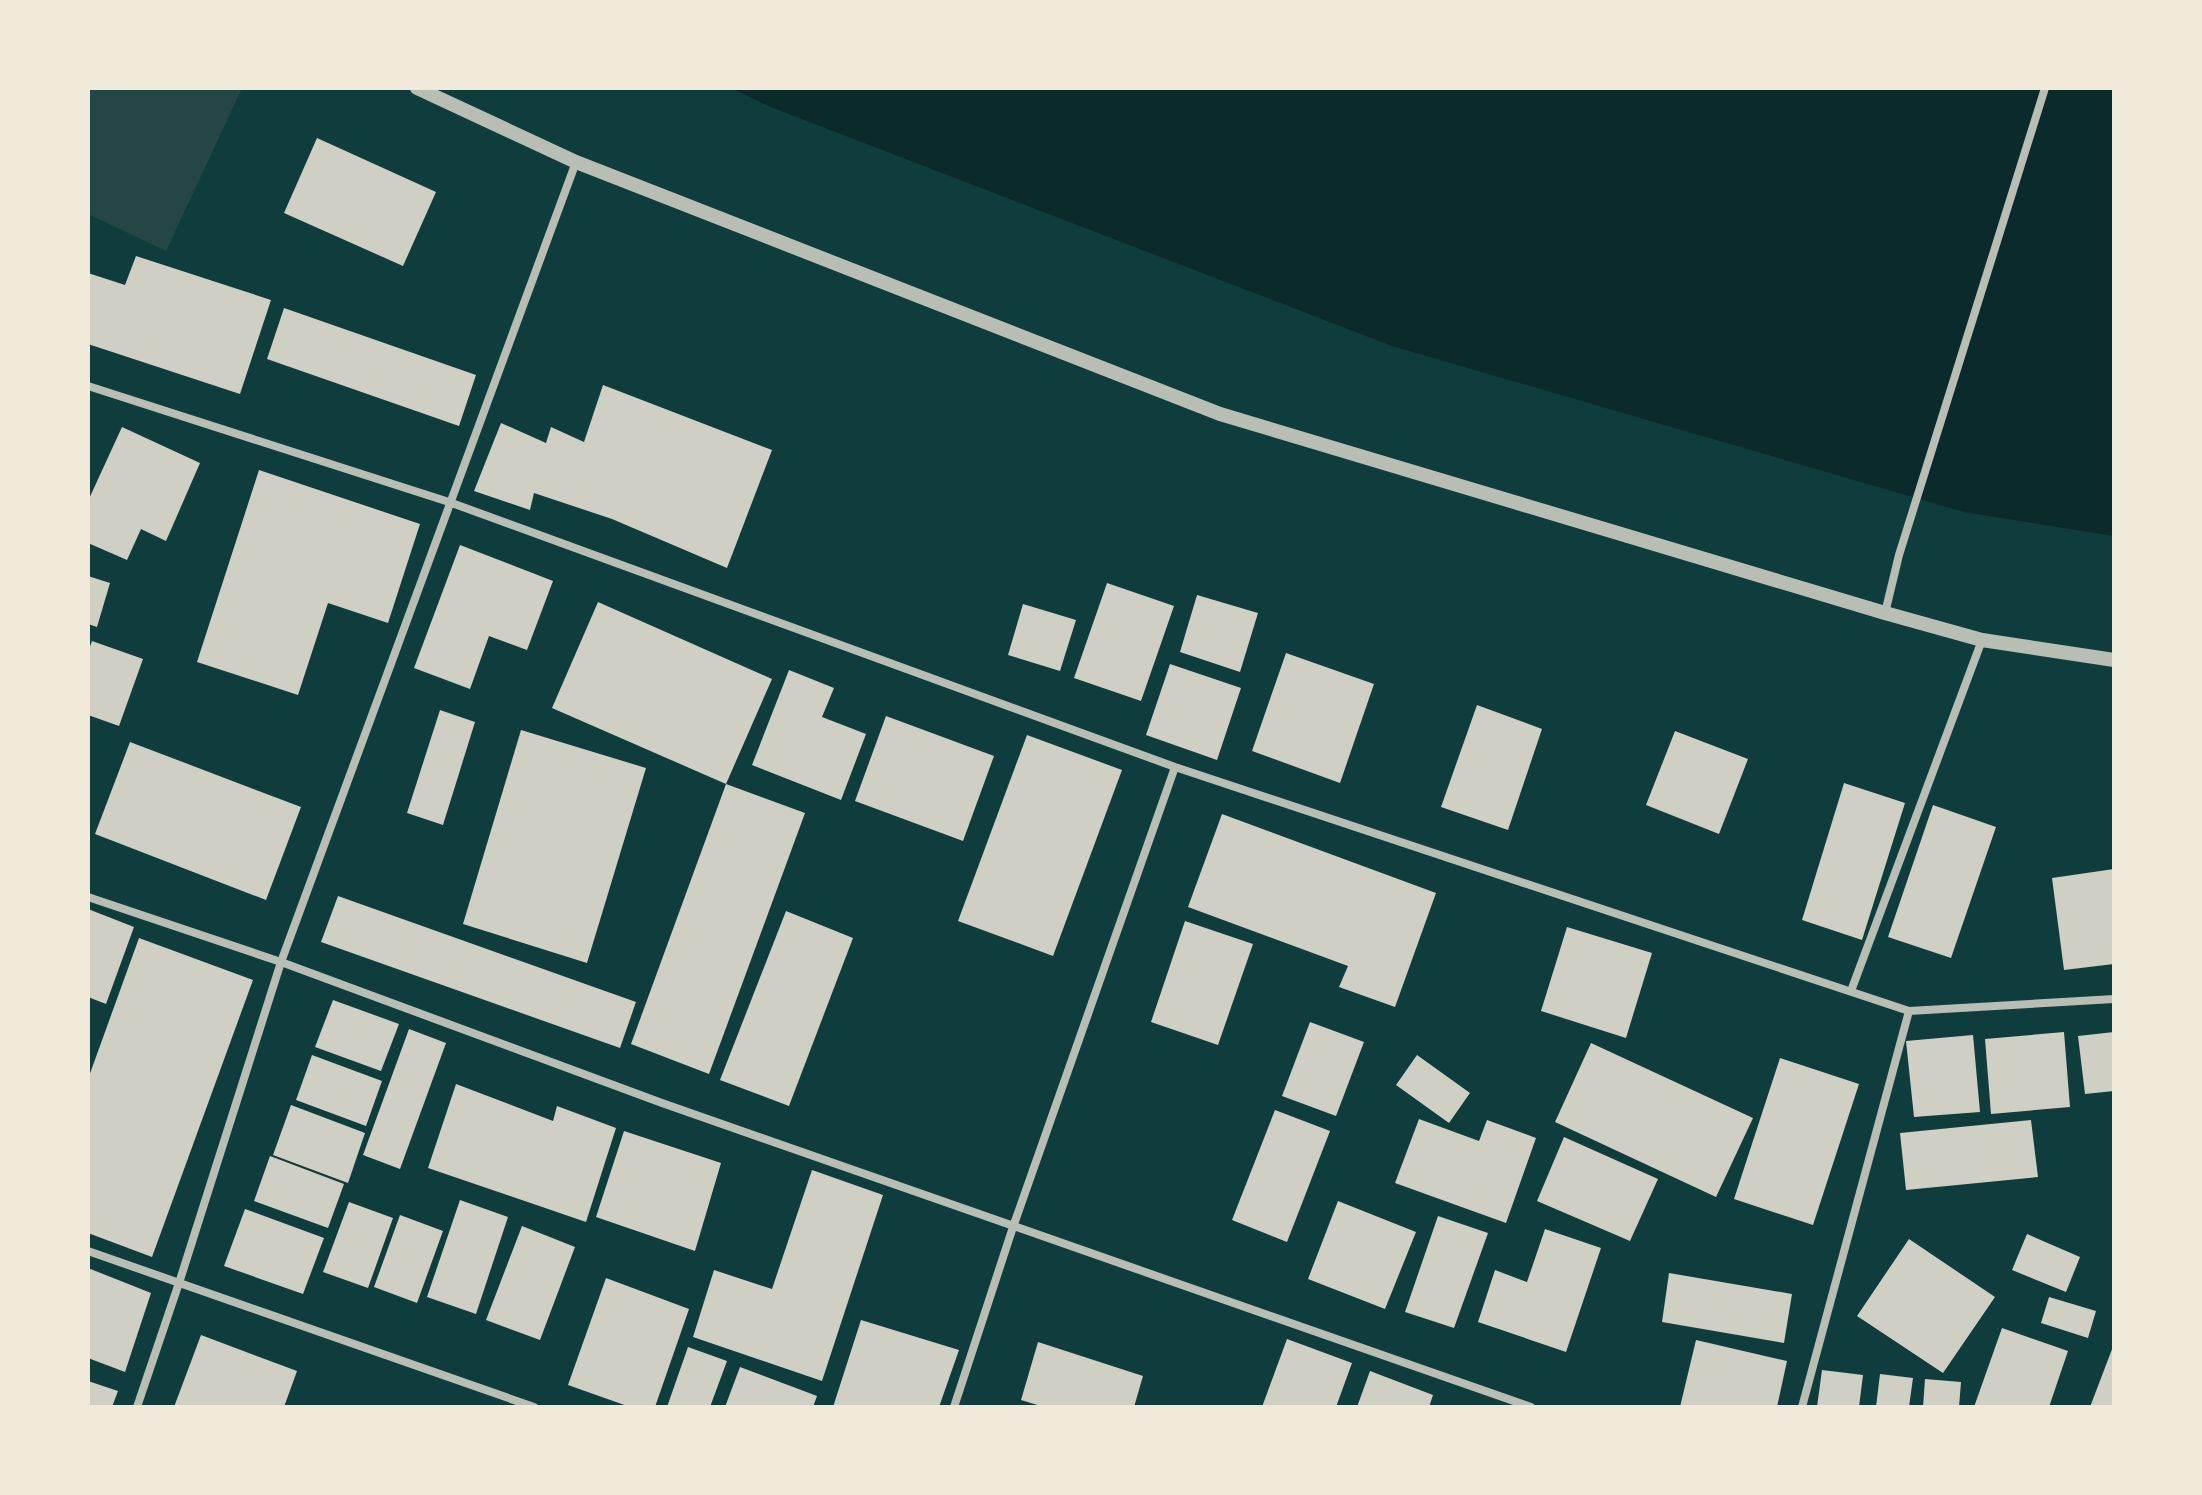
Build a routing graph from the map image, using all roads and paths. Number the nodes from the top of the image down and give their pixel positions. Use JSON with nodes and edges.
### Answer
{"nodes":[{"id":1,"x":417,"y":88,"type":"edge"},
{"id":2,"x":2045,"y":88,"type":"edge"},
{"id":3,"x":576,"y":162,"type":"junction"},
{"id":4,"x":88,"y":386,"type":"edge"},
{"id":5,"x":449,"y":502,"type":"junction"},
{"id":6,"x":1885,"y":613,"type":"junction"},
{"id":7,"x":1982,"y":640,"type":"junction"},
{"id":8,"x":2114,"y":660,"type":"edge"},
{"id":9,"x":1175,"y":767,"type":"junction"},
{"id":10,"x":88,"y":897,"type":"edge"},
{"id":11,"x":281,"y":962,"type":"junction"},
{"id":12,"x":1851,"y":991,"type":"junction"},
{"id":13,"x":2114,"y":999,"type":"edge"},
{"id":14,"x":1909,"y":1011,"type":"junction"},
{"id":15,"x":1013,"y":1227,"type":"junction"},
{"id":16,"x":88,"y":1251,"type":"edge"},
{"id":17,"x":179,"y":1283,"type":"junction"},
{"id":18,"x":137,"y":1407,"type":"edge"},
{"id":19,"x":534,"y":1407,"type":"edge"},
{"id":20,"x":954,"y":1407,"type":"edge"},
{"id":21,"x":1531,"y":1407,"type":"edge"},
{"id":22,"x":1802,"y":1407,"type":"edge"}],
"edges":[{"from":1,"to":3,"type":"street"},
{"from":2,"to":6,"type":"street"},
{"from":3,"to":5,"type":"street"},
{"from":3,"to":6,"type":"street"},
{"from":4,"to":5,"type":"street"},
{"from":5,"to":9,"type":"street"},
{"from":5,"to":11,"type":"street"},
{"from":6,"to":7,"type":"street"},
{"from":7,"to":8,"type":"street"},
{"from":7,"to":12,"type":"street"},
{"from":9,"to":12,"type":"street"},
{"from":9,"to":15,"type":"street"},
{"from":10,"to":11,"type":"street"},
{"from":11,"to":15,"type":"street"},
{"from":11,"to":17,"type":"street"},
{"from":12,"to":14,"type":"street"},
{"from":13,"to":14,"type":"street"},
{"from":14,"to":22,"type":"street"},
{"from":15,"to":20,"type":"street"},
{"from":15,"to":21,"type":"street"},
{"from":16,"to":17,"type":"street"},
{"from":17,"to":18,"type":"street"},
{"from":17,"to":19,"type":"street"}]}
